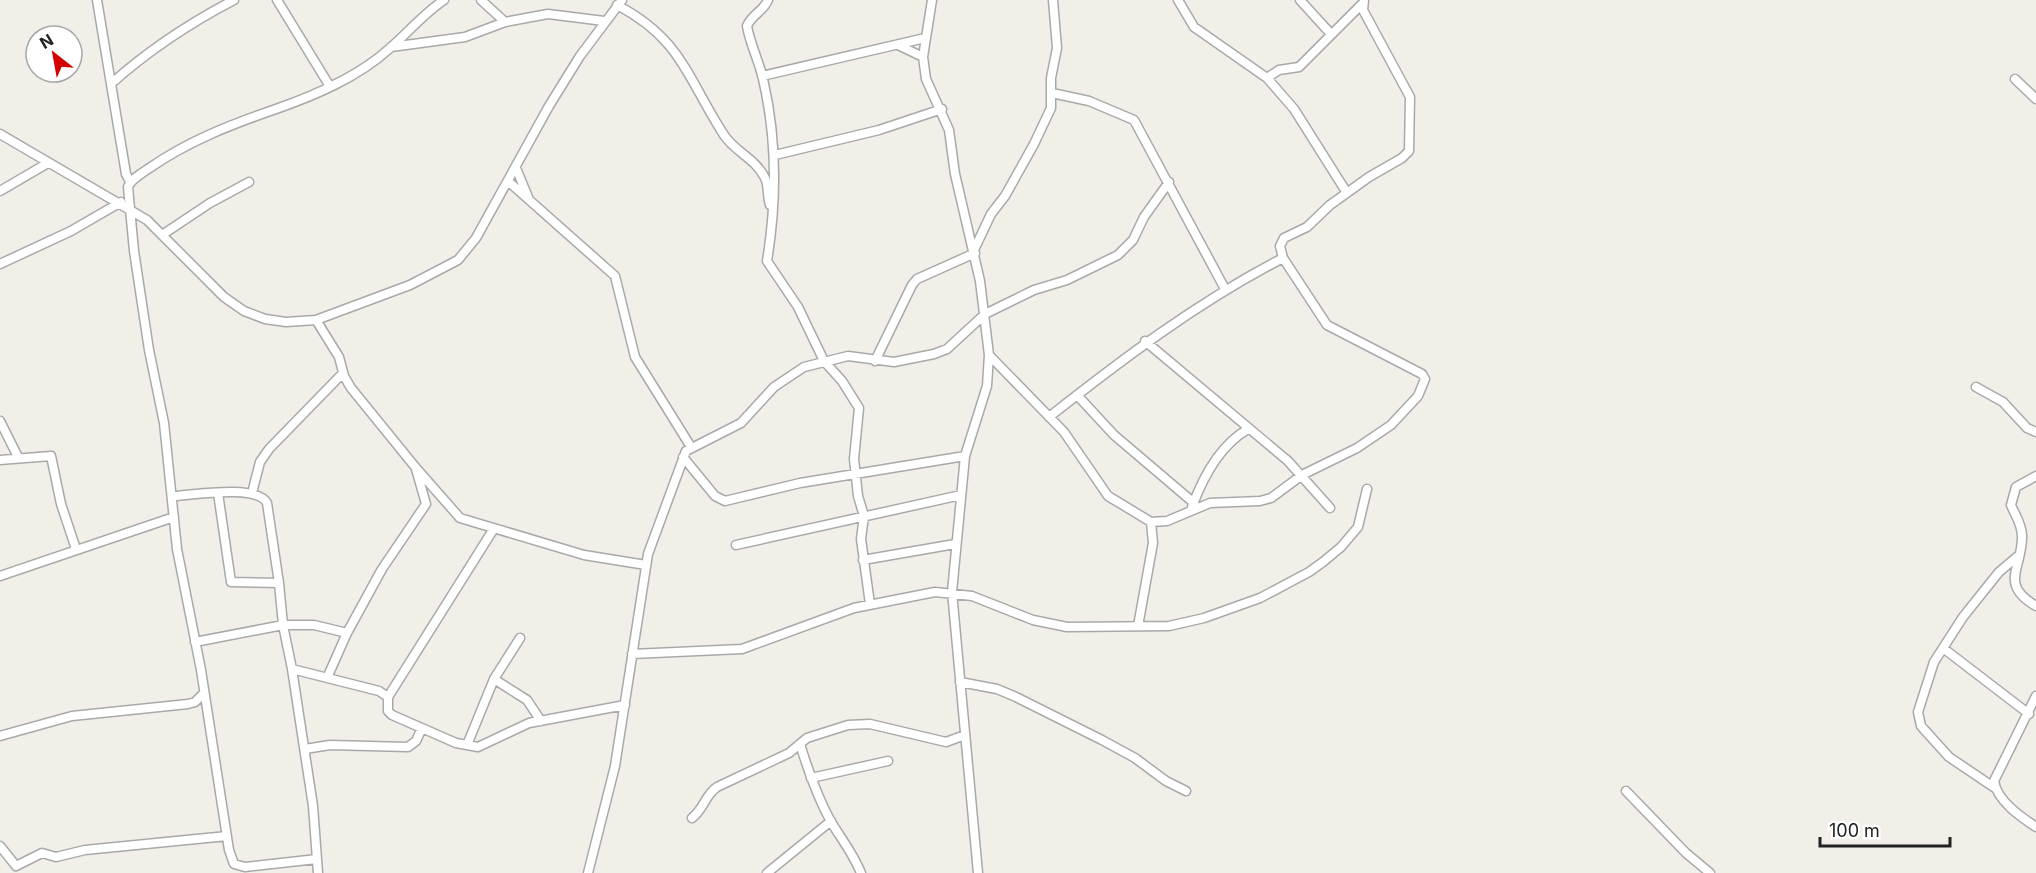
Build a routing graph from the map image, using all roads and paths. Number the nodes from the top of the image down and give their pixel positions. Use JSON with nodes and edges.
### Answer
{"nodes":[{"id":1,"x":97,"y":0,"type":"edge"},
{"id":2,"x":278,"y":0,"type":"edge"},
{"id":3,"x":481,"y":0,"type":"edge"},
{"id":4,"x":768,"y":0,"type":"edge"},
{"id":5,"x":932,"y":0,"type":"edge"},
{"id":6,"x":1053,"y":0,"type":"edge"},
{"id":7,"x":1178,"y":0,"type":"edge"},
{"id":8,"x":1300,"y":0,"type":"edge"},
{"id":9,"x":231,"y":1,"type":"edge"},
{"id":10,"x":441,"y":1,"type":"edge"},
{"id":11,"x":619,"y":2,"type":"edge"},
{"id":12,"x":1363,"y":2,"type":"edge"},
{"id":13,"x":604,"y":21,"type":"junction"},
{"id":14,"x":505,"y":22,"type":"junction"},
{"id":15,"x":1330,"y":33,"type":"junction"},
{"id":16,"x":925,"y":38,"type":"junction"},
{"id":17,"x":898,"y":45,"type":"junction"},
{"id":18,"x":391,"y":48,"type":"junction"},
{"id":19,"x":923,"y":57,"type":"junction"},
{"id":20,"x":762,"y":76,"type":"junction"},
{"id":21,"x":1267,"y":78,"type":"junction"},
{"id":22,"x":2015,"y":79,"type":"dead end"},
{"id":23,"x":112,"y":82,"type":"junction"},
{"id":24,"x":329,"y":85,"type":"junction"},
{"id":25,"x":1053,"y":93,"type":"junction"},
{"id":26,"x":2036,"y":99,"type":"edge"},
{"id":27,"x":942,"y":109,"type":"junction"},
{"id":28,"x":0,"y":134,"type":"edge"},
{"id":29,"x":775,"y":155,"type":"junction"},
{"id":30,"x":48,"y":163,"type":"junction"},
{"id":31,"x":516,"y":168,"type":"junction"},
{"id":32,"x":130,"y":182,"type":"junction"},
{"id":33,"x":249,"y":182,"type":"dead end"},
{"id":34,"x":508,"y":182,"type":"junction"},
{"id":35,"x":1169,"y":182,"type":"junction"},
{"id":36,"x":0,"y":191,"type":"edge"},
{"id":37,"x":1347,"y":193,"type":"junction"},
{"id":38,"x":530,"y":200,"type":"junction"},
{"id":39,"x":121,"y":202,"type":"junction"},
{"id":40,"x":131,"y":208,"type":"junction"},
{"id":41,"x":772,"y":211,"type":"junction"},
{"id":42,"x":162,"y":235,"type":"junction"},
{"id":43,"x":974,"y":251,"type":"junction"},
{"id":44,"x":1283,"y":258,"type":"junction"},
{"id":45,"x":0,"y":264,"type":"edge"},
{"id":46,"x":1225,"y":289,"type":"junction"},
{"id":47,"x":985,"y":314,"type":"junction"},
{"id":48,"x":316,"y":320,"type":"junction"},
{"id":49,"x":1145,"y":341,"type":"junction"},
{"id":50,"x":989,"y":355,"type":"junction"},
{"id":51,"x":824,"y":361,"type":"junction"},
{"id":52,"x":875,"y":361,"type":"junction"},
{"id":53,"x":343,"y":373,"type":"junction"},
{"id":54,"x":1976,"y":387,"type":"dead end"},
{"id":55,"x":1077,"y":395,"type":"junction"},
{"id":56,"x":1049,"y":417,"type":"junction"},
{"id":57,"x":0,"y":421,"type":"edge"},
{"id":58,"x":1248,"y":429,"type":"junction"},
{"id":59,"x":2036,"y":432,"type":"edge"},
{"id":60,"x":691,"y":447,"type":"junction"},
{"id":61,"x":965,"y":456,"type":"junction"},
{"id":62,"x":18,"y":457,"type":"junction"},
{"id":63,"x":683,"y":457,"type":"junction"},
{"id":64,"x":0,"y":460,"type":"edge"},
{"id":65,"x":416,"y":468,"type":"junction"},
{"id":66,"x":855,"y":473,"type":"junction"},
{"id":67,"x":1302,"y":475,"type":"junction"},
{"id":68,"x":2036,"y":476,"type":"edge"},
{"id":69,"x":1367,"y":489,"type":"dead end"},
{"id":70,"x":218,"y":493,"type":"junction"},
{"id":71,"x":252,"y":493,"type":"junction"},
{"id":72,"x":961,"y":495,"type":"junction"},
{"id":73,"x":173,"y":496,"type":"junction"},
{"id":74,"x":1193,"y":507,"type":"junction"},
{"id":75,"x":1330,"y":508,"type":"dead end"},
{"id":76,"x":864,"y":516,"type":"junction"},
{"id":77,"x":174,"y":517,"type":"junction"},
{"id":78,"x":1151,"y":522,"type":"junction"},
{"id":79,"x":493,"y":530,"type":"junction"},
{"id":80,"x":955,"y":544,"type":"junction"},
{"id":81,"x":736,"y":545,"type":"dead end"},
{"id":82,"x":76,"y":549,"type":"junction"},
{"id":83,"x":2018,"y":556,"type":"junction"},
{"id":84,"x":863,"y":560,"type":"junction"},
{"id":85,"x":646,"y":565,"type":"junction"},
{"id":86,"x":0,"y":576,"type":"edge"},
{"id":87,"x":279,"y":583,"type":"junction"},
{"id":88,"x":952,"y":592,"type":"junction"},
{"id":89,"x":870,"y":604,"type":"junction"},
{"id":90,"x":2036,"y":606,"type":"edge"},
{"id":91,"x":283,"y":625,"type":"junction"},
{"id":92,"x":1138,"y":626,"type":"junction"},
{"id":93,"x":347,"y":633,"type":"junction"},
{"id":94,"x":520,"y":638,"type":"dead end"},
{"id":95,"x":195,"y":642,"type":"junction"},
{"id":96,"x":1943,"y":648,"type":"junction"},
{"id":97,"x":632,"y":654,"type":"junction"},
{"id":98,"x":292,"y":669,"type":"junction"},
{"id":99,"x":327,"y":678,"type":"junction"},
{"id":100,"x":494,"y":679,"type":"junction"},
{"id":101,"x":960,"y":682,"type":"junction"},
{"id":102,"x":203,"y":694,"type":"junction"},
{"id":103,"x":2036,"y":696,"type":"edge"},
{"id":104,"x":388,"y":697,"type":"junction"},
{"id":105,"x":195,"y":702,"type":"junction"},
{"id":106,"x":625,"y":705,"type":"junction"},
{"id":107,"x":206,"y":707,"type":"junction"},
{"id":108,"x":2029,"y":714,"type":"junction"},
{"id":109,"x":541,"y":721,"type":"junction"},
{"id":110,"x":422,"y":728,"type":"junction"},
{"id":111,"x":965,"y":735,"type":"junction"},
{"id":112,"x":0,"y":736,"type":"edge"},
{"id":113,"x":800,"y":744,"type":"junction"},
{"id":114,"x":466,"y":746,"type":"junction"},
{"id":115,"x":305,"y":749,"type":"junction"},
{"id":116,"x":888,"y":761,"type":"dead end"},
{"id":117,"x":810,"y":778,"type":"junction"},
{"id":118,"x":1995,"y":788,"type":"junction"},
{"id":119,"x":1186,"y":791,"type":"dead end"},
{"id":120,"x":1626,"y":791,"type":"dead end"},
{"id":121,"x":692,"y":818,"type":"dead end"},
{"id":122,"x":831,"y":821,"type":"junction"},
{"id":123,"x":2036,"y":827,"type":"edge"},
{"id":124,"x":227,"y":836,"type":"junction"},
{"id":125,"x":0,"y":846,"type":"edge"},
{"id":126,"x":317,"y":859,"type":"junction"},
{"id":127,"x":318,"y":873,"type":"edge"},
{"id":128,"x":588,"y":873,"type":"edge"},
{"id":129,"x":767,"y":873,"type":"edge"},
{"id":130,"x":861,"y":873,"type":"edge"},
{"id":131,"x":978,"y":873,"type":"edge"},
{"id":132,"x":1710,"y":873,"type":"edge"}],
"edges":[{"from":1,"to":23,"type":"street"},
{"from":2,"to":24,"type":"street"},
{"from":3,"to":14,"type":"street"},
{"from":4,"to":20,"type":"street"},
{"from":5,"to":16,"type":"street"},
{"from":6,"to":25,"type":"street"},
{"from":7,"to":21,"type":"street"},
{"from":8,"to":15,"type":"street"},
{"from":9,"to":23,"type":"street"},
{"from":10,"to":18,"type":"street"},
{"from":11,"to":13,"type":"street"},
{"from":11,"to":41,"type":"street"},
{"from":12,"to":15,"type":"street"},
{"from":12,"to":37,"type":"street"},
{"from":13,"to":14,"type":"street"},
{"from":13,"to":31,"type":"street"},
{"from":14,"to":18,"type":"street"},
{"from":15,"to":21,"type":"street"},
{"from":16,"to":17,"type":"street"},
{"from":16,"to":19,"type":"street"},
{"from":17,"to":19,"type":"street"},
{"from":17,"to":20,"type":"street"},
{"from":18,"to":24,"type":"street"},
{"from":19,"to":27,"type":"street"},
{"from":20,"to":29,"type":"street"},
{"from":21,"to":37,"type":"street"},
{"from":22,"to":26,"type":"street"},
{"from":23,"to":32,"type":"street"},
{"from":24,"to":32,"type":"street"},
{"from":25,"to":35,"type":"street"},
{"from":25,"to":43,"type":"street"},
{"from":27,"to":29,"type":"street"},
{"from":27,"to":43,"type":"street"},
{"from":28,"to":30,"type":"street"},
{"from":29,"to":41,"type":"street"},
{"from":30,"to":36,"type":"street"},
{"from":30,"to":39,"type":"street"},
{"from":31,"to":34,"type":"street"},
{"from":31,"to":38,"type":"street"},
{"from":32,"to":40,"type":"street"},
{"from":33,"to":42,"type":"street"},
{"from":34,"to":38,"type":"street"},
{"from":34,"to":48,"type":"street"},
{"from":35,"to":46,"type":"street"},
{"from":35,"to":47,"type":"street"},
{"from":37,"to":44,"type":"street"},
{"from":38,"to":60,"type":"street"},
{"from":39,"to":40,"type":"street"},
{"from":39,"to":45,"type":"street"},
{"from":40,"to":42,"type":"street"},
{"from":40,"to":73,"type":"street"},
{"from":41,"to":51,"type":"street"},
{"from":42,"to":48,"type":"street"},
{"from":43,"to":47,"type":"street"},
{"from":43,"to":52,"type":"street"},
{"from":44,"to":46,"type":"street"},
{"from":44,"to":67,"type":"street"},
{"from":46,"to":49,"type":"street"},
{"from":47,"to":50,"type":"street"},
{"from":47,"to":52,"type":"street"},
{"from":48,"to":53,"type":"street"},
{"from":49,"to":55,"type":"street"},
{"from":49,"to":58,"type":"street"},
{"from":50,"to":56,"type":"street"},
{"from":50,"to":61,"type":"street"},
{"from":51,"to":52,"type":"street"},
{"from":51,"to":60,"type":"street"},
{"from":51,"to":66,"type":"street"},
{"from":53,"to":65,"type":"street"},
{"from":53,"to":71,"type":"street"},
{"from":54,"to":59,"type":"street"},
{"from":55,"to":56,"type":"street"},
{"from":55,"to":74,"type":"street"},
{"from":56,"to":78,"type":"street"},
{"from":57,"to":62,"type":"street"},
{"from":58,"to":67,"type":"street"},
{"from":58,"to":74,"type":"street"},
{"from":60,"to":63,"type":"street"},
{"from":61,"to":66,"type":"street"},
{"from":61,"to":72,"type":"street"},
{"from":62,"to":64,"type":"street"},
{"from":62,"to":82,"type":"street"},
{"from":63,"to":66,"type":"street"},
{"from":63,"to":85,"type":"street"},
{"from":65,"to":79,"type":"street"},
{"from":65,"to":93,"type":"street"},
{"from":66,"to":76,"type":"street"},
{"from":67,"to":74,"type":"street"},
{"from":67,"to":75,"type":"street"},
{"from":68,"to":83,"type":"street"},
{"from":69,"to":92,"type":"street"},
{"from":70,"to":71,"type":"street"},
{"from":70,"to":73,"type":"street"},
{"from":70,"to":87,"type":"street"},
{"from":71,"to":87,"type":"street"},
{"from":72,"to":76,"type":"street"},
{"from":72,"to":80,"type":"street"},
{"from":73,"to":77,"type":"street"},
{"from":74,"to":78,"type":"street"},
{"from":76,"to":81,"type":"street"},
{"from":76,"to":84,"type":"street"},
{"from":77,"to":82,"type":"street"},
{"from":77,"to":95,"type":"street"},
{"from":78,"to":92,"type":"street"},
{"from":79,"to":85,"type":"street"},
{"from":79,"to":104,"type":"street"},
{"from":80,"to":84,"type":"street"},
{"from":80,"to":88,"type":"street"},
{"from":82,"to":86,"type":"street"},
{"from":83,"to":90,"type":"street"},
{"from":83,"to":96,"type":"street"},
{"from":84,"to":89,"type":"street"},
{"from":85,"to":97,"type":"street"},
{"from":87,"to":91,"type":"street"},
{"from":88,"to":89,"type":"street"},
{"from":88,"to":92,"type":"street"},
{"from":88,"to":101,"type":"street"},
{"from":89,"to":97,"type":"street"},
{"from":91,"to":93,"type":"street"},
{"from":91,"to":95,"type":"street"},
{"from":91,"to":98,"type":"street"},
{"from":93,"to":99,"type":"street"},
{"from":94,"to":100,"type":"street"},
{"from":95,"to":102,"type":"street"},
{"from":96,"to":108,"type":"street"},
{"from":96,"to":118,"type":"street"},
{"from":97,"to":106,"type":"street"},
{"from":98,"to":99,"type":"street"},
{"from":98,"to":115,"type":"street"},
{"from":99,"to":104,"type":"street"},
{"from":100,"to":109,"type":"street"},
{"from":100,"to":114,"type":"street"},
{"from":101,"to":111,"type":"street"},
{"from":101,"to":119,"type":"street"},
{"from":102,"to":105,"type":"street"},
{"from":102,"to":107,"type":"street"},
{"from":103,"to":108,"type":"street"},
{"from":104,"to":110,"type":"street"},
{"from":105,"to":107,"type":"street"},
{"from":105,"to":112,"type":"street"},
{"from":106,"to":109,"type":"street"},
{"from":106,"to":128,"type":"street"},
{"from":107,"to":124,"type":"street"},
{"from":108,"to":118,"type":"street"},
{"from":109,"to":114,"type":"street"},
{"from":110,"to":114,"type":"street"},
{"from":110,"to":115,"type":"street"},
{"from":111,"to":113,"type":"street"},
{"from":111,"to":131,"type":"street"},
{"from":113,"to":117,"type":"street"},
{"from":113,"to":121,"type":"street"},
{"from":115,"to":126,"type":"street"},
{"from":116,"to":117,"type":"street"},
{"from":117,"to":122,"type":"street"},
{"from":118,"to":123,"type":"street"},
{"from":120,"to":132,"type":"street"},
{"from":122,"to":129,"type":"street"},
{"from":122,"to":130,"type":"street"},
{"from":124,"to":125,"type":"street"},
{"from":124,"to":126,"type":"street"},
{"from":126,"to":127,"type":"street"}]}
